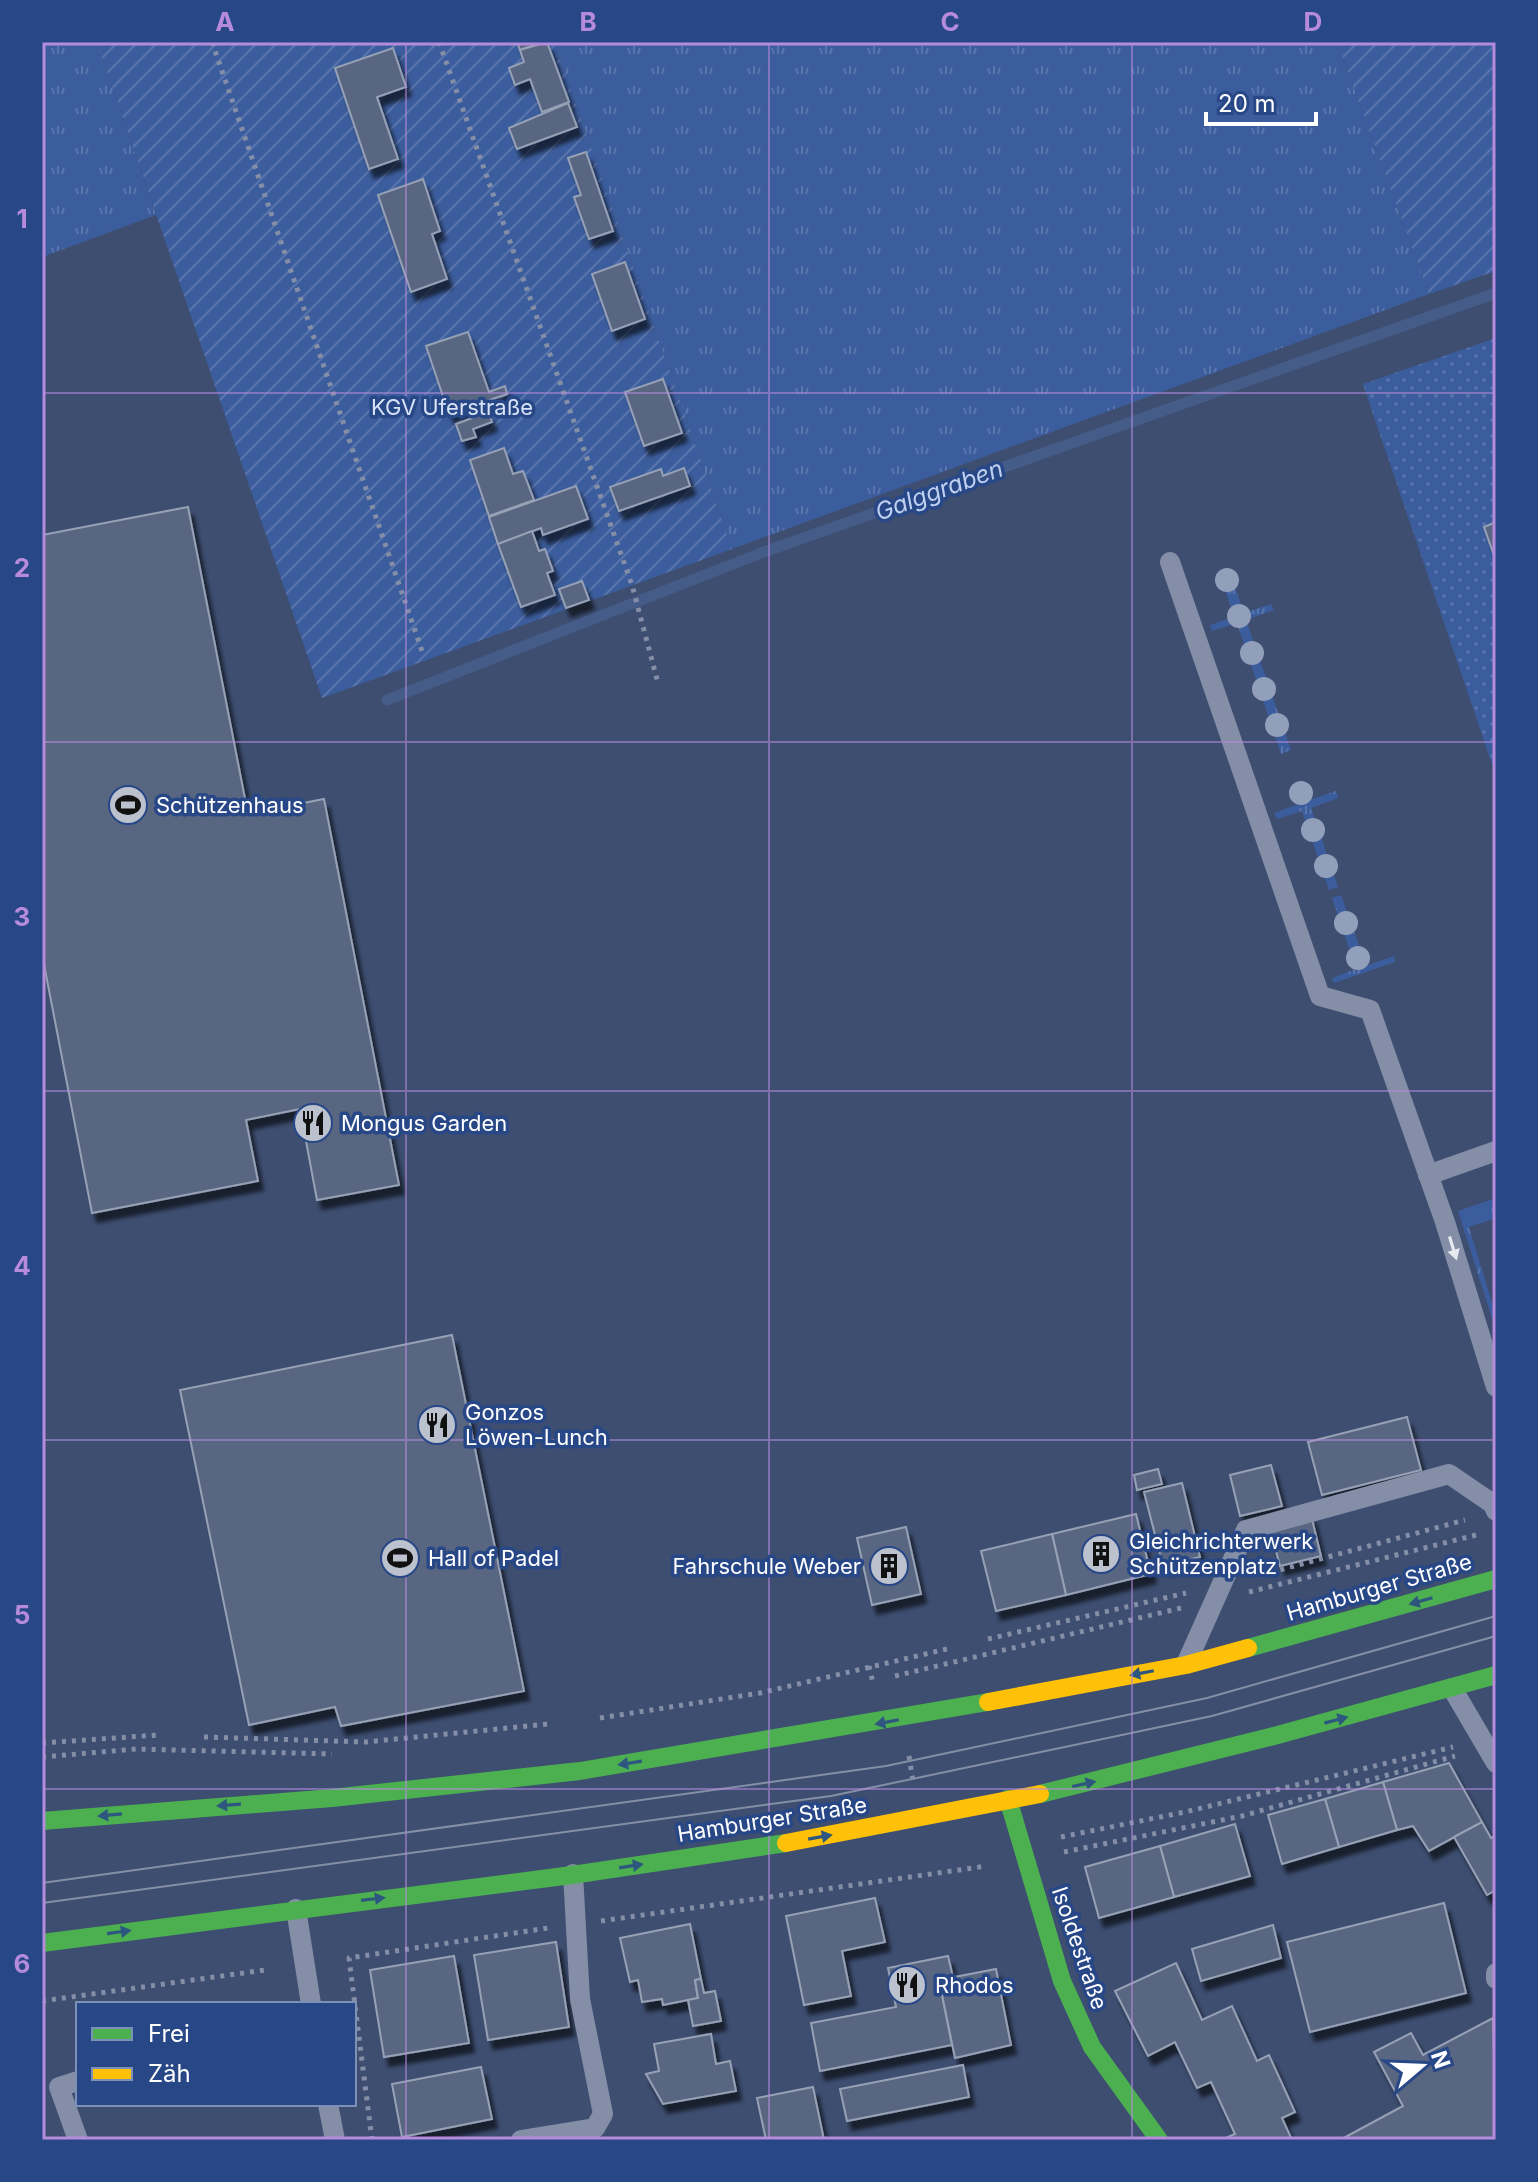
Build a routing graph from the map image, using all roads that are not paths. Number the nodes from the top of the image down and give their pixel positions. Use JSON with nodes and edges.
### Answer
{"nodes":[{"id":1,"x":1170,"y":562,"type":"dead end"},
{"id":2,"x":1496,"y":1151,"type":"edge"},
{"id":3,"x":1428,"y":1175,"type":"junction"},
{"id":4,"x":1496,"y":1387,"type":"edge"},
{"id":5,"x":1496,"y":1511,"type":"edge"},
{"id":6,"x":1496,"y":1579,"type":"edge"},
{"id":7,"x":1186,"y":1665,"type":"junction"},
{"id":8,"x":1496,"y":1675,"type":"edge"},
{"id":9,"x":1452,"y":1688,"type":"junction"},
{"id":10,"x":1496,"y":1763,"type":"edge"},
{"id":11,"x":1008,"y":1799,"type":"junction"},
{"id":12,"x":42,"y":1821,"type":"edge"},
{"id":13,"x":573,"y":1874,"type":"junction"},
{"id":14,"x":296,"y":1909,"type":"junction"},
{"id":15,"x":42,"y":1943,"type":"edge"},
{"id":16,"x":1496,"y":1973,"type":"edge"},
{"id":17,"x":1496,"y":1979,"type":"edge"},
{"id":18,"x":311,"y":2002,"type":"edge"},
{"id":19,"x":76,"y":2082,"type":"edge"},
{"id":20,"x":328,"y":2106,"type":"edge"},
{"id":21,"x":78,"y":2140,"type":"edge"},
{"id":22,"x":335,"y":2140,"type":"edge"},
{"id":23,"x":521,"y":2140,"type":"edge"},
{"id":24,"x":1159,"y":2140,"type":"edge"}],
"edges":[{"from":1,"to":3,"type":"lane"},
{"from":2,"to":3,"type":"lane"},
{"from":3,"to":4,"type":"lane","one_way":true},
{"from":5,"to":7,"type":"lane"},
{"from":6,"to":7,"type":"main road","name":"Hamburger Straße","one_way":true},
{"from":7,"to":12,"type":"main road","name":"Hamburger Straße","one_way":true},
{"from":8,"to":9,"type":"main road","name":"Hamburger Straße"},
{"from":9,"to":10,"type":"lane"},
{"from":11,"to":9,"type":"main road","name":"Hamburger Straße","one_way":true},
{"from":13,"to":11,"type":"main road","name":"Hamburger Straße","one_way":true},
{"from":11,"to":24,"type":"main road","name":"Isoldestraße"},
{"from":14,"to":13,"type":"main road","name":"Hamburger Straße","one_way":true},
{"from":13,"to":23,"type":"lane"},
{"from":15,"to":14,"type":"main road","name":"Hamburger Straße","one_way":true},
{"from":14,"to":18,"type":"lane"},
{"from":16,"to":17,"type":"lane"},
{"from":19,"to":21,"type":"lane"},
{"from":20,"to":22,"type":"lane"}]}
